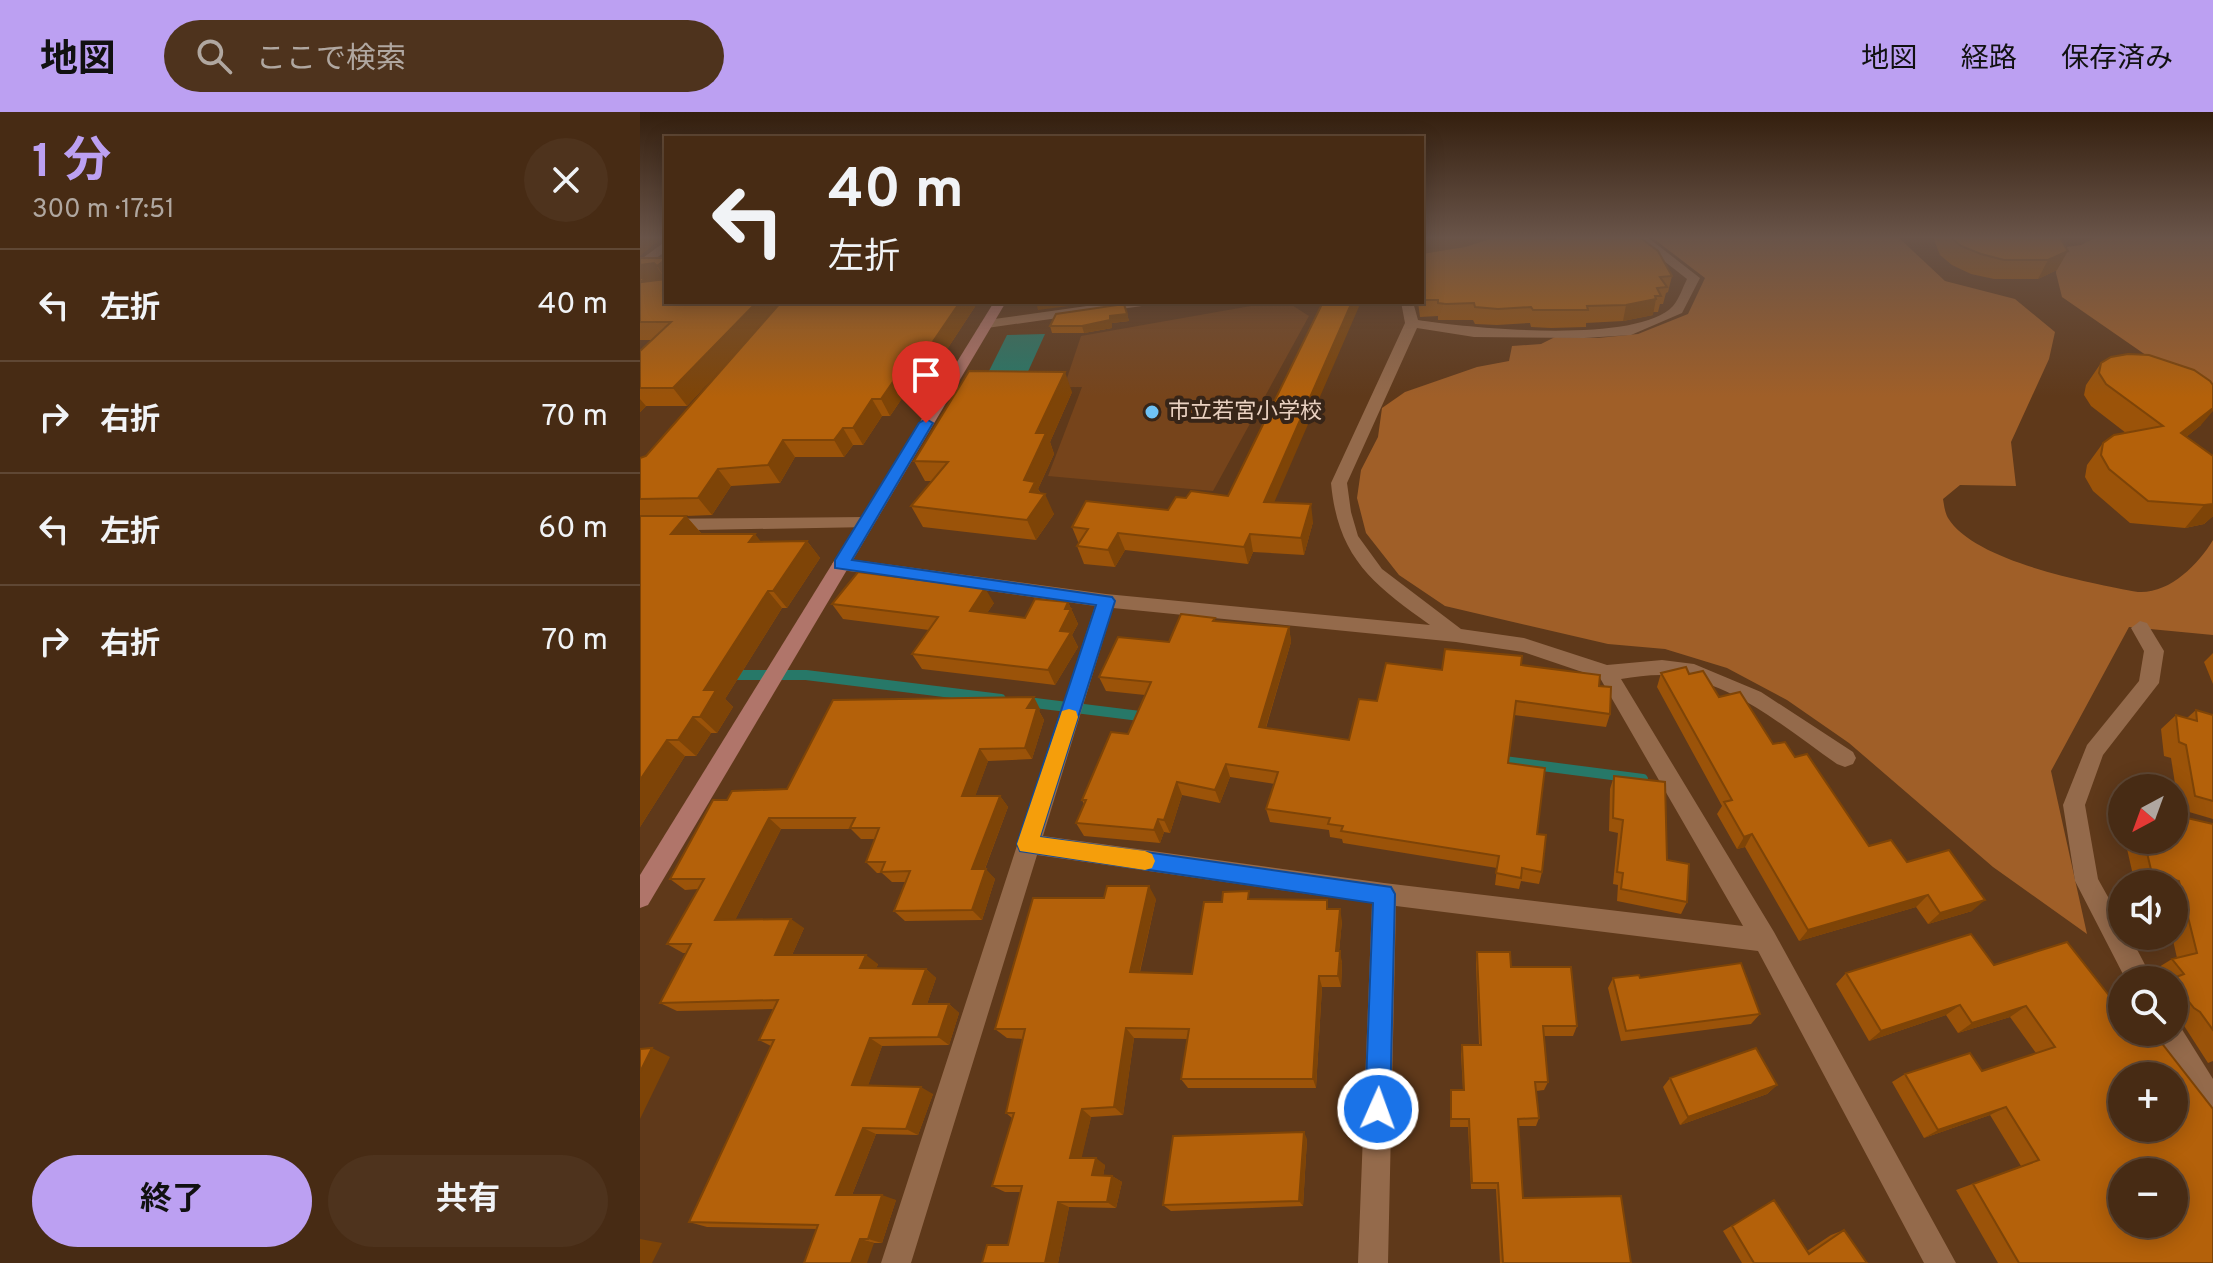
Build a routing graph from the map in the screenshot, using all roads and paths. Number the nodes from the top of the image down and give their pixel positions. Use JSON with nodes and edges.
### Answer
{"nodes":[{"id":1,"x":1688,"y":290,"type":"edge"},
{"id":2,"x":999,"y":304,"type":"edge"},
{"id":3,"x":1128,"y":304,"type":"edge"},
{"id":4,"x":1407,"y":304,"type":"edge"},
{"id":5,"x":1412,"y":323,"type":"junction"},
{"id":6,"x":987,"y":324,"type":"junction"},
{"id":7,"x":865,"y":523,"type":"junction"},
{"id":8,"x":640,"y":525,"type":"edge"},
{"id":9,"x":841,"y":564,"type":"junction"},
{"id":10,"x":1106,"y":601,"type":"junction"},
{"id":11,"x":2140,"y":628,"type":"dead end"},
{"id":12,"x":1456,"y":635,"type":"junction"},
{"id":13,"x":1607,"y":673,"type":"junction"},
{"id":14,"x":1845,"y":758,"type":"dead end"},
{"id":15,"x":1028,"y":844,"type":"junction"},
{"id":16,"x":1384,"y":894,"type":"junction"},
{"id":17,"x":640,"y":897,"type":"edge"},
{"id":18,"x":1765,"y":940,"type":"junction"},
{"id":19,"x":2133,"y":966,"type":"edge"},
{"id":20,"x":2177,"y":1046,"type":"edge"},
{"id":21,"x":2213,"y":1105,"type":"edge"},
{"id":22,"x":896,"y":1263,"type":"edge"},
{"id":23,"x":1373,"y":1263,"type":"edge"},
{"id":24,"x":1941,"y":1263,"type":"edge"}],
"edges":[{"from":1,"to":5,"type":"street"},
{"from":2,"to":6,"type":"street"},
{"from":3,"to":6,"type":"street"},
{"from":4,"to":5,"type":"street"},
{"from":5,"to":12,"type":"street"},
{"from":6,"to":7,"type":"street"},
{"from":7,"to":8,"type":"street"},
{"from":7,"to":9,"type":"street"},
{"from":9,"to":10,"type":"street"},
{"from":9,"to":17,"type":"street"},
{"from":10,"to":12,"type":"street"},
{"from":10,"to":15,"type":"street"},
{"from":11,"to":19,"type":"street"},
{"from":12,"to":13,"type":"street"},
{"from":13,"to":14,"type":"street"},
{"from":13,"to":18,"type":"street"},
{"from":15,"to":16,"type":"street"},
{"from":15,"to":22,"type":"street"},
{"from":16,"to":18,"type":"street"},
{"from":16,"to":23,"type":"street"},
{"from":18,"to":24,"type":"street"},
{"from":20,"to":21,"type":"street"}]}
